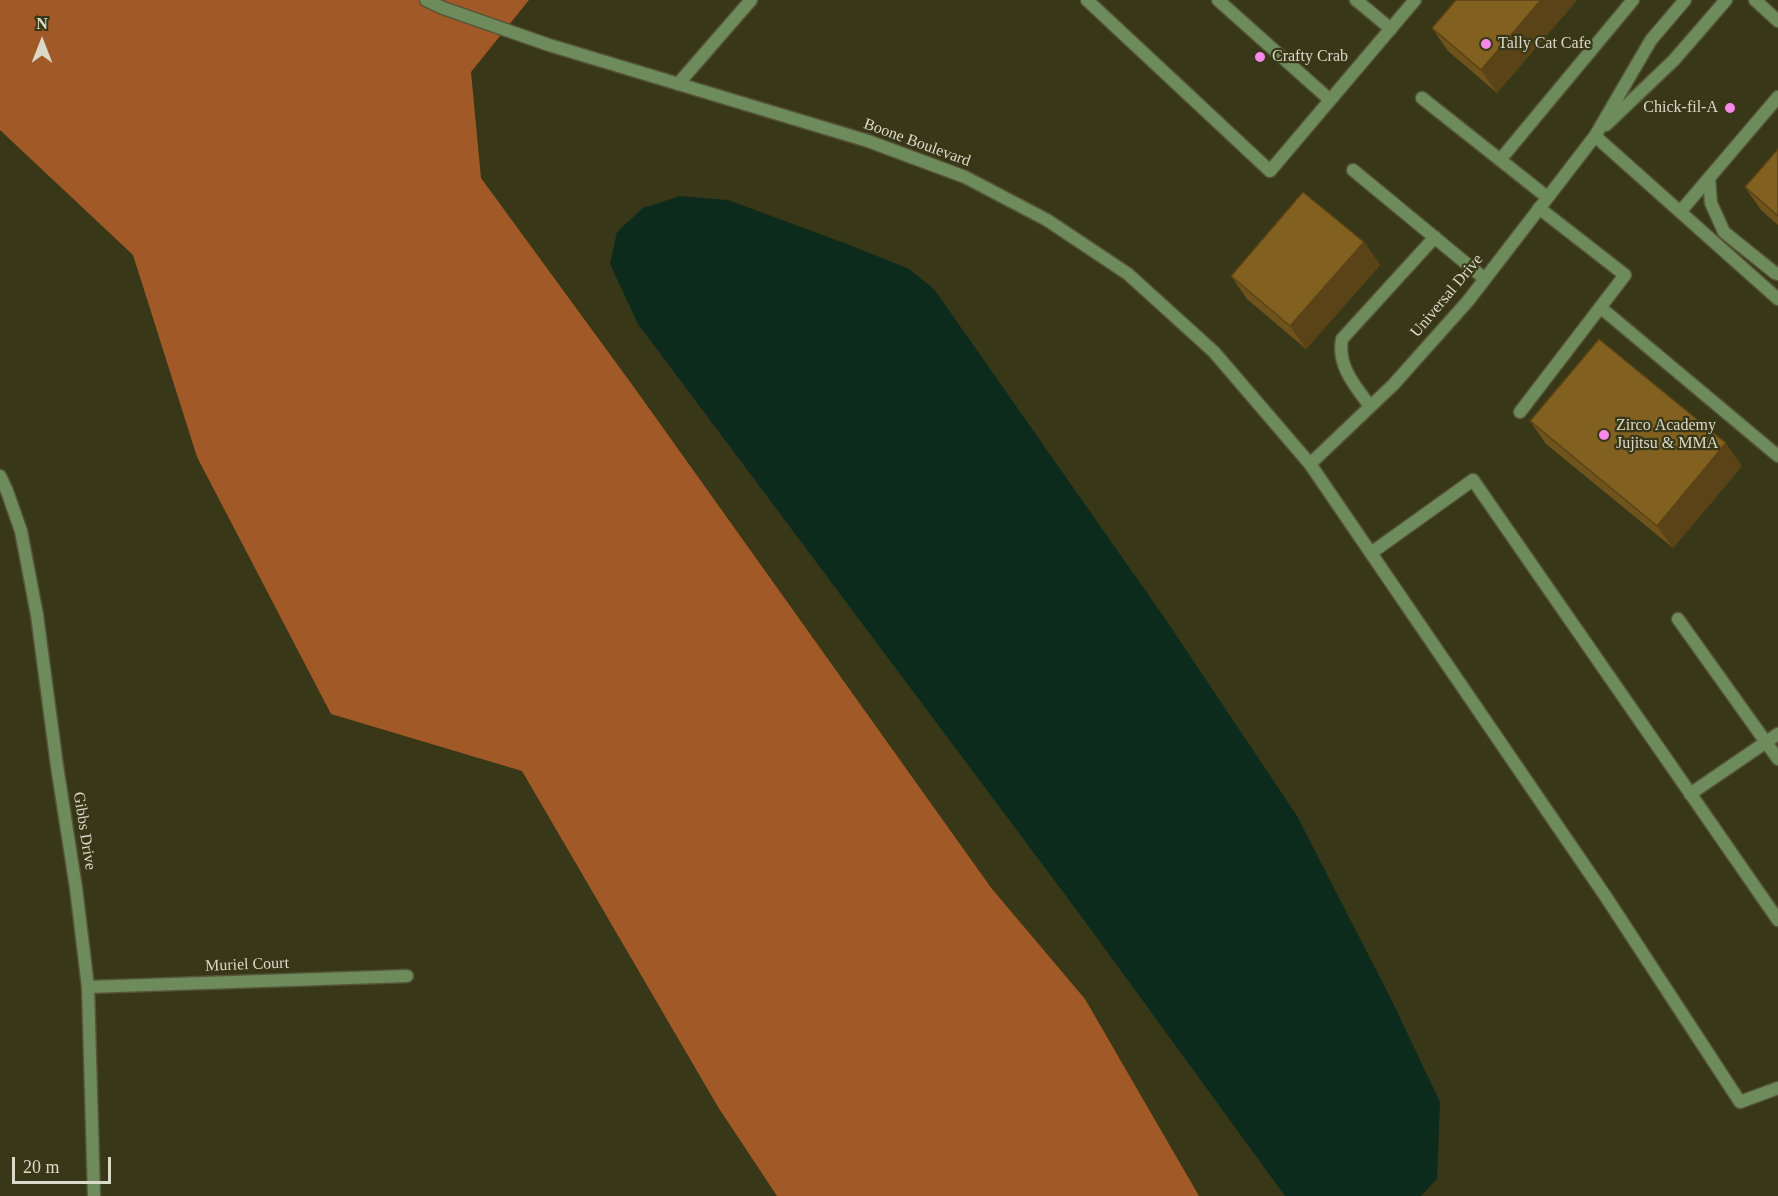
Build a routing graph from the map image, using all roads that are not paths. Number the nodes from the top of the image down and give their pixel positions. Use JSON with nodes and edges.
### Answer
{"nodes":[{"id":1,"x":426,"y":0,"type":"edge"},
{"id":2,"x":751,"y":0,"type":"edge"},
{"id":3,"x":1087,"y":0,"type":"edge"},
{"id":4,"x":1218,"y":0,"type":"edge"},
{"id":5,"x":1356,"y":0,"type":"edge"},
{"id":6,"x":1415,"y":0,"type":"edge"},
{"id":7,"x":1633,"y":0,"type":"edge"},
{"id":8,"x":1685,"y":0,"type":"edge"},
{"id":9,"x":1726,"y":0,"type":"edge"},
{"id":10,"x":1755,"y":0,"type":"edge"},
{"id":11,"x":1778,"y":21,"type":"edge"},
{"id":12,"x":1391,"y":29,"type":"junction"},
{"id":13,"x":678,"y":84,"type":"junction"},
{"id":14,"x":1778,"y":97,"type":"edge"},
{"id":15,"x":1422,"y":98,"type":"dead end"},
{"id":16,"x":1330,"y":100,"type":"junction"},
{"id":17,"x":1595,"y":136,"type":"junction"},
{"id":18,"x":1500,"y":160,"type":"junction"},
{"id":19,"x":1353,"y":170,"type":"dead end"},
{"id":20,"x":1709,"y":178,"type":"junction"},
{"id":21,"x":1547,"y":197,"type":"junction"},
{"id":22,"x":1539,"y":208,"type":"junction"},
{"id":23,"x":1680,"y":212,"type":"junction"},
{"id":24,"x":1435,"y":237,"type":"junction"},
{"id":25,"x":1778,"y":274,"type":"edge"},
{"id":26,"x":1485,"y":279,"type":"junction"},
{"id":27,"x":1778,"y":299,"type":"edge"},
{"id":28,"x":1600,"y":307,"type":"junction"},
{"id":29,"x":1370,"y":406,"type":"junction"},
{"id":30,"x":1520,"y":412,"type":"dead end"},
{"id":31,"x":1778,"y":456,"type":"edge"},
{"id":32,"x":1310,"y":464,"type":"junction"},
{"id":33,"x":0,"y":476,"type":"edge"},
{"id":34,"x":1371,"y":553,"type":"junction"},
{"id":35,"x":1678,"y":619,"type":"dead end"},
{"id":36,"x":1778,"y":734,"type":"edge"},
{"id":37,"x":1766,"y":742,"type":"junction"},
{"id":38,"x":1778,"y":759,"type":"edge"},
{"id":39,"x":1690,"y":794,"type":"junction"},
{"id":40,"x":1778,"y":920,"type":"edge"},
{"id":41,"x":407,"y":976,"type":"dead end"},
{"id":42,"x":88,"y":987,"type":"junction"},
{"id":43,"x":1778,"y":1088,"type":"edge"},
{"id":44,"x":94,"y":1196,"type":"edge"}],
"edges":[{"from":1,"to":13,"type":"street","name":"Boone Boulevard"},
{"from":2,"to":13,"type":"street"},
{"from":3,"to":16,"type":"street"},
{"from":4,"to":16,"type":"street"},
{"from":5,"to":12,"type":"street"},
{"from":6,"to":12,"type":"street"},
{"from":7,"to":18,"type":"street"},
{"from":8,"to":17,"type":"street","name":"Universal Drive"},
{"from":9,"to":17,"type":"street","name":"Universal Drive"},
{"from":10,"to":11,"type":"street"},
{"from":12,"to":16,"type":"street"},
{"from":13,"to":32,"type":"street","name":"Boone Boulevard"},
{"from":14,"to":20,"type":"street"},
{"from":15,"to":18,"type":"street"},
{"from":17,"to":21,"type":"street","name":"Universal Drive"},
{"from":17,"to":23,"type":"street"},
{"from":18,"to":21,"type":"street"},
{"from":19,"to":24,"type":"street"},
{"from":20,"to":23,"type":"street"},
{"from":20,"to":25,"type":"street"},
{"from":21,"to":22,"type":"street","name":"Universal Drive"},
{"from":22,"to":26,"type":"street","name":"Universal Drive"},
{"from":22,"to":28,"type":"street"},
{"from":23,"to":27,"type":"street"},
{"from":24,"to":26,"type":"street"},
{"from":24,"to":29,"type":"street"},
{"from":26,"to":29,"type":"street","name":"Universal Drive"},
{"from":28,"to":30,"type":"street"},
{"from":28,"to":31,"type":"street"},
{"from":29,"to":32,"type":"street","name":"Universal Drive"},
{"from":32,"to":34,"type":"street","name":"Boone Boulevard"},
{"from":33,"to":42,"type":"street","name":"Gibbs Drive"},
{"from":34,"to":39,"type":"street"},
{"from":34,"to":43,"type":"street","name":"Boone Boulevard"},
{"from":35,"to":37,"type":"street"},
{"from":36,"to":37,"type":"street"},
{"from":37,"to":38,"type":"street"},
{"from":37,"to":39,"type":"street"},
{"from":39,"to":40,"type":"street"},
{"from":41,"to":42,"type":"street","name":"Muriel Court"},
{"from":42,"to":44,"type":"street","name":"Gibbs Drive"}]}
